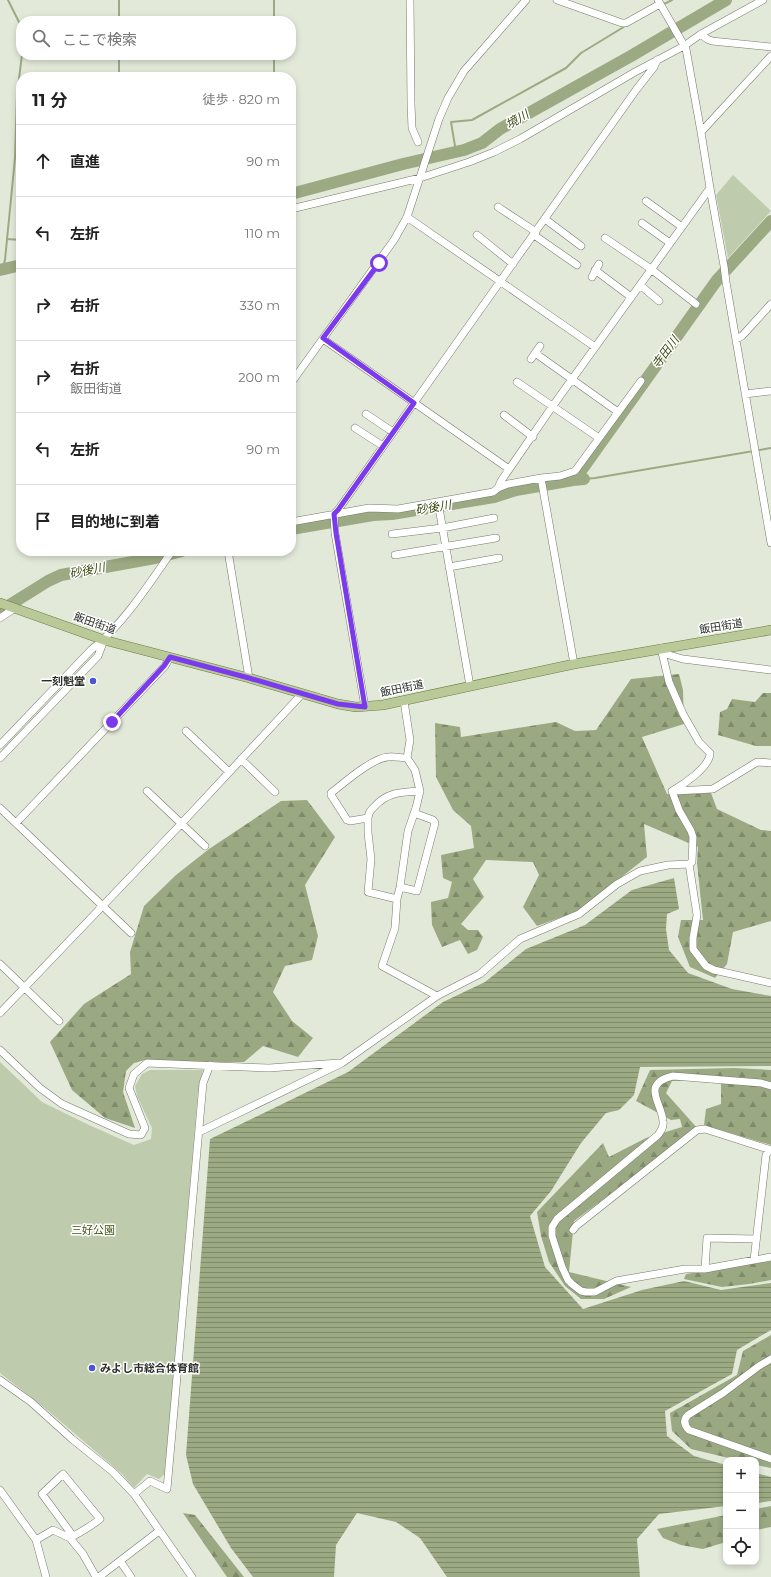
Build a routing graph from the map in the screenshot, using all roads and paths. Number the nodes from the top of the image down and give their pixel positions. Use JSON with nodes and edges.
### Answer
{"nodes":[{"id":1,"x":410,"y":0,"type":"edge"},
{"id":2,"x":526,"y":0,"type":"edge"},
{"id":3,"x":557,"y":0,"type":"edge"},
{"id":4,"x":763,"y":0,"type":"edge"},
{"id":5,"x":659,"y":2,"type":"edge"},
{"id":6,"x":701,"y":34,"type":"junction"},
{"id":7,"x":684,"y":44,"type":"junction"},
{"id":8,"x":771,"y":47,"type":"edge"},
{"id":9,"x":771,"y":56,"type":"edge"},
{"id":10,"x":657,"y":60,"type":"junction"},
{"id":11,"x":701,"y":132,"type":"junction"},
{"id":12,"x":418,"y":142,"type":"dead end"},
{"id":13,"x":420,"y":178,"type":"junction"},
{"id":14,"x":710,"y":188,"type":"junction"},
{"id":15,"x":646,"y":202,"type":"dead end"},
{"id":16,"x":498,"y":207,"type":"dead end"},
{"id":17,"x":296,"y":208,"type":"edge"},
{"id":18,"x":406,"y":217,"type":"junction"},
{"id":19,"x":545,"y":219,"type":"junction"},
{"id":20,"x":642,"y":223,"type":"dead end"},
{"id":21,"x":682,"y":227,"type":"junction"},
{"id":22,"x":535,"y":233,"type":"junction"},
{"id":23,"x":477,"y":235,"type":"dead end"},
{"id":24,"x":605,"y":238,"type":"dead end"},
{"id":25,"x":670,"y":244,"type":"junction"},
{"id":26,"x":581,"y":246,"type":"dead end"},
{"id":27,"x":513,"y":264,"type":"junction"},
{"id":28,"x":577,"y":265,"type":"dead end"},
{"id":29,"x":651,"y":269,"type":"junction"},
{"id":30,"x":595,"y":270,"type":"dead end"},
{"id":31,"x":500,"y":282,"type":"junction"},
{"id":32,"x":640,"y":285,"type":"junction"},
{"id":33,"x":632,"y":297,"type":"junction"},
{"id":34,"x":660,"y":301,"type":"dead end"},
{"id":35,"x":696,"y":304,"type":"dead end"},
{"id":36,"x":771,"y":304,"type":"edge"},
{"id":37,"x":323,"y":338,"type":"junction"},
{"id":38,"x":736,"y":339,"type":"junction"},
{"id":39,"x":540,"y":346,"type":"dead end"},
{"id":40,"x":595,"y":347,"type":"junction"},
{"id":41,"x":535,"y":353,"type":"junction"},
{"id":42,"x":531,"y":360,"type":"dead end"},
{"id":43,"x":296,"y":376,"type":"edge"},
{"id":44,"x":572,"y":380,"type":"junction"},
{"id":45,"x":641,"y":381,"type":"dead end"},
{"id":46,"x":517,"y":382,"type":"dead end"},
{"id":47,"x":771,"y":391,"type":"edge"},
{"id":48,"x":745,"y":394,"type":"junction"},
{"id":49,"x":414,"y":403,"type":"junction"},
{"id":50,"x":552,"y":407,"type":"junction"},
{"id":51,"x":618,"y":412,"type":"junction"},
{"id":52,"x":366,"y":414,"type":"dead end"},
{"id":53,"x":504,"y":415,"type":"dead end"},
{"id":54,"x":355,"y":428,"type":"dead end"},
{"id":55,"x":393,"y":432,"type":"junction"},
{"id":56,"x":533,"y":437,"type":"junction"},
{"id":57,"x":600,"y":438,"type":"junction"},
{"id":58,"x":383,"y":446,"type":"junction"},
{"id":59,"x":509,"y":469,"type":"junction"},
{"id":60,"x":542,"y":480,"type":"junction"},
{"id":61,"x":498,"y":488,"type":"junction"},
{"id":62,"x":438,"y":503,"type":"junction"},
{"id":63,"x":334,"y":516,"type":"junction"},
{"id":64,"x":494,"y":518,"type":"dead end"},
{"id":65,"x":296,"y":521,"type":"edge"},
{"id":66,"x":442,"y":528,"type":"junction"},
{"id":67,"x":392,"y":534,"type":"dead end"},
{"id":68,"x":496,"y":538,"type":"dead end"},
{"id":69,"x":771,"y":543,"type":"edge"},
{"id":70,"x":445,"y":545,"type":"junction"},
{"id":71,"x":395,"y":555,"type":"dead end"},
{"id":72,"x":168,"y":556,"type":"edge"},
{"id":73,"x":229,"y":556,"type":"edge"},
{"id":74,"x":500,"y":558,"type":"dead end"},
{"id":75,"x":449,"y":567,"type":"junction"},
{"id":76,"x":8,"y":606,"type":"edge"},
{"id":77,"x":0,"y":618,"type":"edge"},
{"id":78,"x":771,"y":630,"type":"edge"},
{"id":79,"x":104,"y":640,"type":"junction"},
{"id":80,"x":662,"y":651,"type":"junction"},
{"id":81,"x":170,"y":657,"type":"junction"},
{"id":82,"x":574,"y":664,"type":"junction"},
{"id":83,"x":771,"y":670,"type":"edge"},
{"id":84,"x":249,"y":678,"type":"junction"},
{"id":85,"x":470,"y":686,"type":"junction"},
{"id":86,"x":302,"y":694,"type":"junction"},
{"id":87,"x":404,"y":701,"type":"junction"},
{"id":88,"x":365,"y":707,"type":"junction"},
{"id":89,"x":186,"y":731,"type":"dead end"},
{"id":90,"x":0,"y":745,"type":"edge"},
{"id":91,"x":0,"y":758,"type":"edge"},
{"id":92,"x":407,"y":758,"type":"junction"},
{"id":93,"x":241,"y":759,"type":"junction"},
{"id":94,"x":771,"y":763,"type":"edge"},
{"id":95,"x":229,"y":772,"type":"junction"},
{"id":96,"x":147,"y":791,"type":"dead end"},
{"id":97,"x":420,"y":791,"type":"junction"},
{"id":98,"x":672,"y":791,"type":"junction"},
{"id":99,"x":275,"y":792,"type":"dead end"},
{"id":100,"x":0,"y":808,"type":"edge"},
{"id":101,"x":414,"y":813,"type":"junction"},
{"id":102,"x":368,"y":818,"type":"junction"},
{"id":103,"x":16,"y":823,"type":"junction"},
{"id":104,"x":181,"y":824,"type":"junction"},
{"id":105,"x":205,"y":846,"type":"dead end"},
{"id":106,"x":689,"y":864,"type":"junction"},
{"id":107,"x":400,"y":887,"type":"junction"},
{"id":108,"x":397,"y":899,"type":"junction"},
{"id":109,"x":102,"y":906,"type":"junction"},
{"id":110,"x":132,"y":933,"type":"dead end"},
{"id":111,"x":0,"y":964,"type":"edge"},
{"id":112,"x":771,"y":983,"type":"edge"},
{"id":113,"x":24,"y":987,"type":"junction"},
{"id":114,"x":437,"y":996,"type":"junction"},
{"id":115,"x":0,"y":1013,"type":"edge"},
{"id":116,"x":59,"y":1021,"type":"dead end"},
{"id":117,"x":0,"y":1050,"type":"edge"},
{"id":118,"x":342,"y":1063,"type":"junction"},
{"id":119,"x":210,"y":1066,"type":"junction"},
{"id":120,"x":771,"y":1086,"type":"edge"},
{"id":121,"x":199,"y":1132,"type":"junction"},
{"id":122,"x":771,"y":1150,"type":"edge"},
{"id":123,"x":573,"y":1230,"type":"dead end"},
{"id":124,"x":756,"y":1239,"type":"junction"},
{"id":125,"x":771,"y":1258,"type":"edge"},
{"id":126,"x":754,"y":1260,"type":"junction"},
{"id":127,"x":705,"y":1269,"type":"junction"},
{"id":128,"x":771,"y":1359,"type":"edge"},
{"id":129,"x":0,"y":1380,"type":"edge"},
{"id":130,"x":771,"y":1459,"type":"edge"},
{"id":131,"x":0,"y":1490,"type":"edge"},
{"id":132,"x":134,"y":1494,"type":"junction"},
{"id":133,"x":159,"y":1531,"type":"junction"},
{"id":134,"x":72,"y":1537,"type":"junction"},
{"id":135,"x":36,"y":1540,"type":"junction"},
{"id":136,"x":120,"y":1561,"type":"junction"},
{"id":137,"x":46,"y":1577,"type":"edge"},
{"id":138,"x":97,"y":1577,"type":"edge"},
{"id":139,"x":131,"y":1577,"type":"edge"},
{"id":140,"x":192,"y":1577,"type":"edge"}],
"edges":[{"from":1,"to":12,"type":"street"},
{"from":2,"to":13,"type":"street"},
{"from":3,"to":5,"type":"street"},
{"from":4,"to":6,"type":"street"},
{"from":5,"to":7,"type":"street"},
{"from":6,"to":7,"type":"street"},
{"from":6,"to":8,"type":"street"},
{"from":7,"to":10,"type":"street"},
{"from":7,"to":11,"type":"street"},
{"from":9,"to":11,"type":"street"},
{"from":10,"to":13,"type":"street"},
{"from":10,"to":19,"type":"street"},
{"from":11,"to":14,"type":"street"},
{"from":13,"to":17,"type":"street"},
{"from":13,"to":18,"type":"street"},
{"from":14,"to":21,"type":"street"},
{"from":14,"to":38,"type":"street"},
{"from":15,"to":21,"type":"street"},
{"from":16,"to":22,"type":"street"},
{"from":18,"to":31,"type":"street"},
{"from":18,"to":37,"type":"street"},
{"from":19,"to":22,"type":"street"},
{"from":19,"to":26,"type":"street"},
{"from":20,"to":25,"type":"street"},
{"from":21,"to":25,"type":"street"},
{"from":22,"to":27,"type":"street"},
{"from":22,"to":28,"type":"street"},
{"from":23,"to":27,"type":"street"},
{"from":24,"to":29,"type":"street"},
{"from":25,"to":29,"type":"street"},
{"from":27,"to":31,"type":"street"},
{"from":29,"to":32,"type":"street"},
{"from":29,"to":35,"type":"street"},
{"from":30,"to":33,"type":"street"},
{"from":31,"to":40,"type":"street"},
{"from":31,"to":49,"type":"street"},
{"from":32,"to":33,"type":"street"},
{"from":32,"to":34,"type":"street"},
{"from":33,"to":40,"type":"street"},
{"from":36,"to":38,"type":"street"},
{"from":37,"to":43,"type":"street"},
{"from":37,"to":49,"type":"street"},
{"from":38,"to":48,"type":"street"},
{"from":39,"to":41,"type":"street"},
{"from":40,"to":44,"type":"street"},
{"from":41,"to":42,"type":"street"},
{"from":41,"to":44,"type":"street"},
{"from":44,"to":50,"type":"street"},
{"from":44,"to":51,"type":"street"},
{"from":45,"to":51,"type":"street"},
{"from":46,"to":50,"type":"street"},
{"from":47,"to":48,"type":"street"},
{"from":48,"to":69,"type":"street"},
{"from":49,"to":55,"type":"street"},
{"from":49,"to":59,"type":"street"},
{"from":50,"to":56,"type":"street"},
{"from":50,"to":57,"type":"street"},
{"from":51,"to":57,"type":"street"},
{"from":52,"to":55,"type":"street"},
{"from":53,"to":56,"type":"street"},
{"from":54,"to":58,"type":"street"},
{"from":55,"to":58,"type":"street"},
{"from":56,"to":59,"type":"street"},
{"from":57,"to":60,"type":"street"},
{"from":58,"to":63,"type":"street"},
{"from":59,"to":61,"type":"street"},
{"from":60,"to":61,"type":"street"},
{"from":60,"to":82,"type":"street"},
{"from":61,"to":62,"type":"street"},
{"from":62,"to":63,"type":"street"},
{"from":62,"to":66,"type":"street"},
{"from":63,"to":65,"type":"street"},
{"from":63,"to":88,"type":"street"},
{"from":64,"to":66,"type":"street"},
{"from":66,"to":67,"type":"street"},
{"from":66,"to":70,"type":"street"},
{"from":68,"to":70,"type":"street"},
{"from":70,"to":71,"type":"street"},
{"from":70,"to":75,"type":"street"},
{"from":72,"to":79,"type":"street"},
{"from":73,"to":84,"type":"street"},
{"from":74,"to":75,"type":"street"},
{"from":75,"to":85,"type":"street"},
{"from":76,"to":77,"type":"street"},
{"from":76,"to":79,"type":"main road","name":"飯田街道"},
{"from":78,"to":80,"type":"main road","name":"飯田街道"},
{"from":79,"to":81,"type":"main road","name":"飯田街道"},
{"from":79,"to":90,"type":"street"},
{"from":79,"to":91,"type":"street"},
{"from":80,"to":82,"type":"main road","name":"飯田街道"},
{"from":80,"to":83,"type":"street"},
{"from":80,"to":98,"type":"street"},
{"from":81,"to":84,"type":"main road","name":"飯田街道"},
{"from":81,"to":103,"type":"street"},
{"from":82,"to":85,"type":"main road","name":"飯田街道"},
{"from":84,"to":86,"type":"main road","name":"飯田街道"},
{"from":85,"to":87,"type":"main road","name":"飯田街道"},
{"from":86,"to":88,"type":"main road","name":"飯田街道"},
{"from":86,"to":93,"type":"street"},
{"from":87,"to":88,"type":"main road","name":"飯田街道"},
{"from":87,"to":92,"type":"street"},
{"from":89,"to":95,"type":"street"},
{"from":92,"to":97,"type":"street"},
{"from":92,"to":102,"type":"street"},
{"from":93,"to":95,"type":"street"},
{"from":93,"to":99,"type":"street"},
{"from":94,"to":98,"type":"street"},
{"from":95,"to":104,"type":"street"},
{"from":96,"to":104,"type":"street"},
{"from":97,"to":101,"type":"street"},
{"from":97,"to":102,"type":"street"},
{"from":98,"to":106,"type":"street"},
{"from":100,"to":103,"type":"street"},
{"from":101,"to":107,"type":"street"},
{"from":101,"to":107,"type":"street"},
{"from":102,"to":108,"type":"street"},
{"from":103,"to":109,"type":"street"},
{"from":104,"to":105,"type":"street"},
{"from":104,"to":109,"type":"street"},
{"from":106,"to":112,"type":"street"},
{"from":106,"to":114,"type":"street"},
{"from":107,"to":108,"type":"street"},
{"from":108,"to":114,"type":"street"},
{"from":109,"to":110,"type":"street"},
{"from":109,"to":113,"type":"street"},
{"from":111,"to":113,"type":"street"},
{"from":113,"to":115,"type":"street"},
{"from":113,"to":116,"type":"street"},
{"from":114,"to":118,"type":"street"},
{"from":117,"to":119,"type":"street"},
{"from":118,"to":119,"type":"street"},
{"from":118,"to":121,"type":"street"},
{"from":119,"to":121,"type":"street"},
{"from":120,"to":127,"type":"street"},
{"from":121,"to":132,"type":"street"},
{"from":122,"to":123,"type":"street"},
{"from":122,"to":124,"type":"street"},
{"from":124,"to":126,"type":"street"},
{"from":124,"to":127,"type":"street"},
{"from":125,"to":126,"type":"street"},
{"from":126,"to":127,"type":"street"},
{"from":128,"to":130,"type":"street"},
{"from":129,"to":132,"type":"street"},
{"from":131,"to":135,"type":"street"},
{"from":132,"to":133,"type":"street"},
{"from":133,"to":136,"type":"street"},
{"from":133,"to":140,"type":"street"},
{"from":134,"to":134,"type":"street"},
{"from":134,"to":135,"type":"street"},
{"from":134,"to":138,"type":"street"},
{"from":135,"to":137,"type":"street"},
{"from":136,"to":138,"type":"street"},
{"from":136,"to":139,"type":"street"}]}
